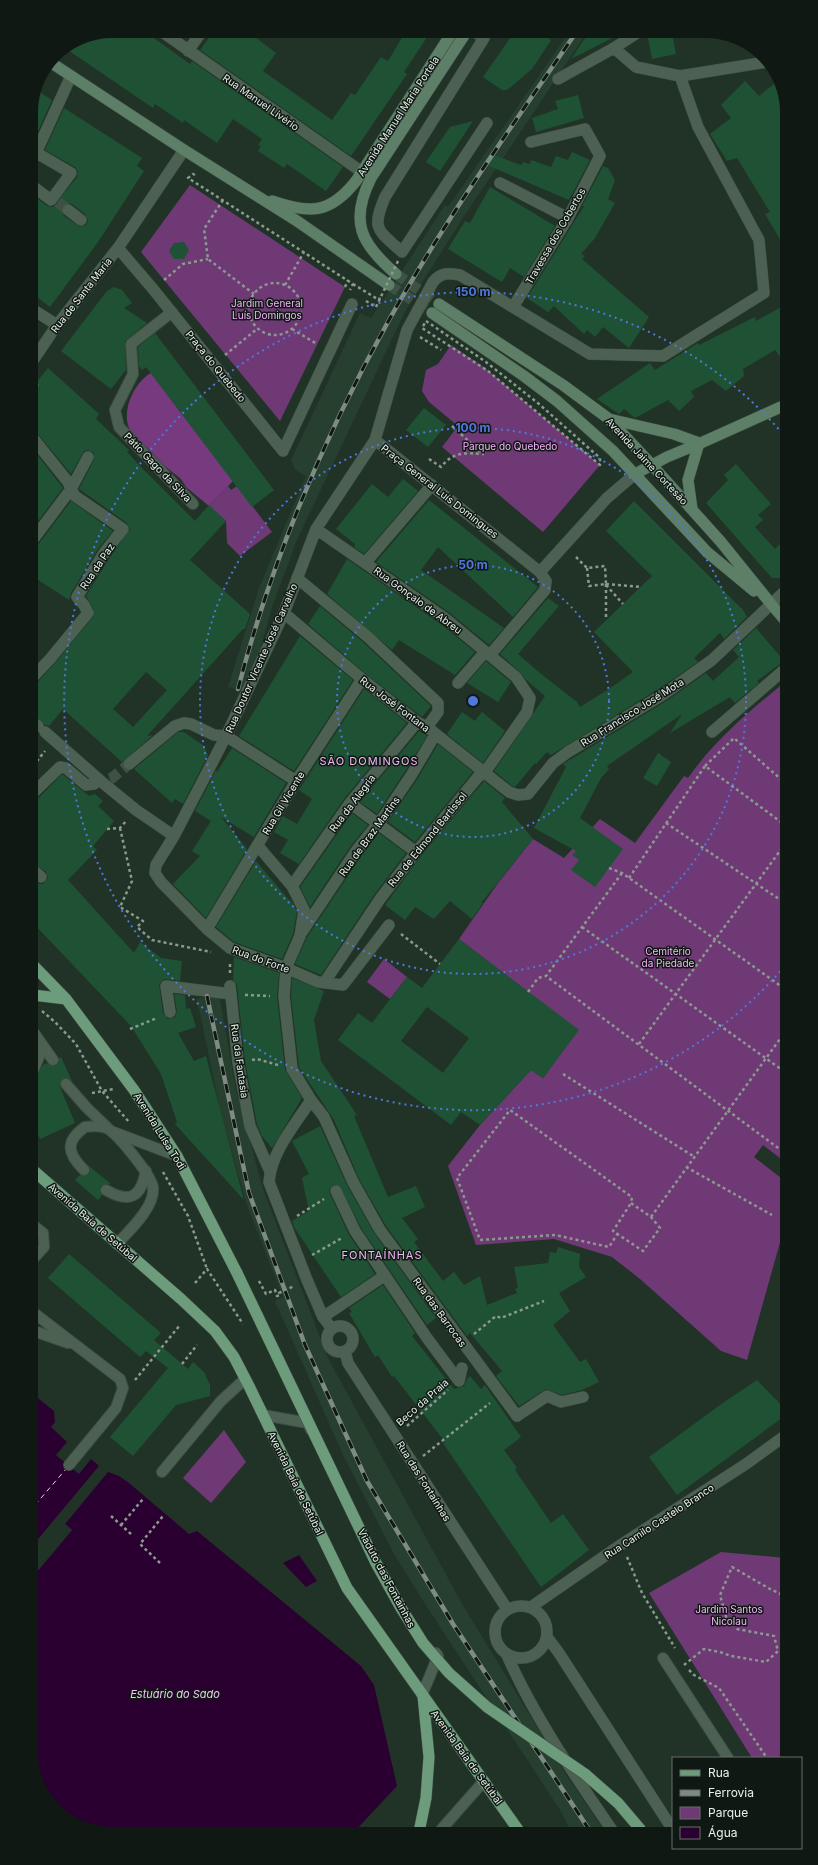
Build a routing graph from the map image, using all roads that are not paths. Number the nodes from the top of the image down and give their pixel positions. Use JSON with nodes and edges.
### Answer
{"nodes":[{"id":1,"x":170,"y":38,"type":"edge"},
{"id":2,"x":197,"y":38,"type":"edge"},
{"id":3,"x":448,"y":38,"type":"edge"},
{"id":4,"x":462,"y":38,"type":"edge"},
{"id":5,"x":484,"y":38,"type":"edge"},
{"id":6,"x":629,"y":38,"type":"edge"},
{"id":7,"x":614,"y":48,"type":"junction"},
{"id":8,"x":188,"y":51,"type":"junction"},
{"id":9,"x":762,"y":63,"type":"edge"},
{"id":10,"x":55,"y":65,"type":"edge"},
{"id":11,"x":71,"y":76,"type":"junction"},
{"id":12,"x":680,"y":76,"type":"junction"},
{"id":13,"x":558,"y":79,"type":"dead end"},
{"id":14,"x":487,"y":123,"type":"dead end"},
{"id":15,"x":531,"y":142,"type":"dead end"},
{"id":16,"x":38,"y":143,"type":"edge"},
{"id":17,"x":184,"y":150,"type":"junction"},
{"id":18,"x":38,"y":156,"type":"edge"},
{"id":19,"x":359,"y":177,"type":"junction"},
{"id":20,"x":500,"y":183,"type":"dead end"},
{"id":21,"x":38,"y":190,"type":"edge"},
{"id":22,"x":257,"y":195,"type":"junction"},
{"id":23,"x":68,"y":210,"type":"tunnel mouth"},
{"id":24,"x":568,"y":218,"type":"junction"},
{"id":25,"x":81,"y":220,"type":"dead end"},
{"id":26,"x":118,"y":248,"type":"junction"},
{"id":27,"x":396,"y":274,"type":"tunnel mouth"},
{"id":28,"x":386,"y":289,"type":"tunnel mouth"},
{"id":29,"x":354,"y":299,"type":"road end"},
{"id":30,"x":439,"y":304,"type":"tunnel mouth"},
{"id":31,"x":513,"y":307,"type":"junction"},
{"id":32,"x":172,"y":312,"type":"junction"},
{"id":33,"x":38,"y":313,"type":"edge"},
{"id":34,"x":429,"y":317,"type":"tunnel mouth"},
{"id":35,"x":57,"y":325,"type":"junction"},
{"id":36,"x":38,"y":353,"type":"edge"},
{"id":37,"x":780,"y":408,"type":"edge"},
{"id":38,"x":609,"y":419,"type":"junction"},
{"id":39,"x":375,"y":440,"type":"junction"},
{"id":40,"x":699,"y":443,"type":"junction"},
{"id":41,"x":38,"y":444,"type":"edge"},
{"id":42,"x":88,"y":457,"type":"dead end"},
{"id":43,"x":651,"y":464,"type":"junction"},
{"id":44,"x":635,"y":474,"type":"junction"},
{"id":45,"x":432,"y":485,"type":"junction"},
{"id":46,"x":71,"y":489,"type":"junction"},
{"id":47,"x":193,"y":504,"type":"dead end"},
{"id":48,"x":692,"y":508,"type":"junction"},
{"id":49,"x":316,"y":529,"type":"junction"},
{"id":50,"x":38,"y":532,"type":"edge"},
{"id":51,"x":366,"y":562,"type":"junction"},
{"id":52,"x":540,"y":572,"type":"junction"},
{"id":53,"x":297,"y":578,"type":"junction"},
{"id":54,"x":780,"y":596,"type":"edge"},
{"id":55,"x":771,"y":604,"type":"junction"},
{"id":56,"x":284,"y":613,"type":"junction"},
{"id":57,"x":780,"y":614,"type":"edge"},
{"id":58,"x":487,"y":654,"type":"junction"},
{"id":59,"x":38,"y":672,"type":"edge"},
{"id":60,"x":780,"y":673,"type":"edge"},
{"id":61,"x":362,"y":680,"type":"junction"},
{"id":62,"x":458,"y":683,"type":"dead end"},
{"id":63,"x":530,"y":698,"type":"joint"},
{"id":64,"x":417,"y":722,"type":"junction"},
{"id":65,"x":38,"y":727,"type":"edge"},
{"id":66,"x":431,"y":731,"type":"junction"},
{"id":67,"x":712,"y":732,"type":"dead end"},
{"id":68,"x":226,"y":736,"type":"junction"},
{"id":69,"x":129,"y":764,"type":"tunnel mouth"},
{"id":70,"x":485,"y":772,"type":"junction"},
{"id":71,"x":296,"y":781,"type":"junction"},
{"id":72,"x":94,"y":784,"type":"tunnel mouth"},
{"id":73,"x":38,"y":788,"type":"edge"},
{"id":74,"x":509,"y":792,"type":"joint"},
{"id":75,"x":350,"y":803,"type":"junction"},
{"id":76,"x":377,"y":824,"type":"junction"},
{"id":77,"x":174,"y":836,"type":"junction"},
{"id":78,"x":258,"y":846,"type":"junction"},
{"id":79,"x":416,"y":852,"type":"junction"},
{"id":80,"x":292,"y":886,"type":"junction"},
{"id":81,"x":171,"y":892,"type":"joint"},
{"id":82,"x":388,"y":925,"type":"dead end"},
{"id":83,"x":207,"y":929,"type":"junction"},
{"id":84,"x":300,"y":936,"type":"junction"},
{"id":85,"x":286,"y":968,"type":"junction"},
{"id":86,"x":38,"y":970,"type":"edge"},
{"id":87,"x":324,"y":983,"type":"junction"},
{"id":88,"x":38,"y":996,"type":"edge"},
{"id":89,"x":66,"y":999,"type":"junction"},
{"id":90,"x":170,"y":1012,"type":"road end"},
{"id":91,"x":38,"y":1041,"type":"edge"},
{"id":92,"x":53,"y":1060,"type":"dead end"},
{"id":93,"x":64,"y":1088,"type":"dead end"},
{"id":94,"x":311,"y":1100,"type":"junction"},
{"id":95,"x":111,"y":1131,"type":"junction"},
{"id":96,"x":177,"y":1156,"type":"junction"},
{"id":97,"x":269,"y":1169,"type":"junction"},
{"id":98,"x":84,"y":1170,"type":"dead end"},
{"id":99,"x":146,"y":1171,"type":"junction"},
{"id":100,"x":38,"y":1175,"type":"edge"},
{"id":101,"x":106,"y":1190,"type":"dead end"},
{"id":102,"x":336,"y":1191,"type":"road end"},
{"id":103,"x":38,"y":1230,"type":"edge"},
{"id":104,"x":117,"y":1244,"type":"junction"},
{"id":105,"x":38,"y":1254,"type":"edge"},
{"id":106,"x":237,"y":1273,"type":"joint"},
{"id":107,"x":384,"y":1276,"type":"junction"},
{"id":108,"x":38,"y":1316,"type":"edge"},
{"id":109,"x":323,"y":1317,"type":"junction"},
{"id":110,"x":332,"y":1329,"type":"junction"},
{"id":111,"x":38,"y":1332,"type":"edge"},
{"id":112,"x":80,"y":1347,"type":"junction"},
{"id":113,"x":345,"y":1351,"type":"junction"},
{"id":114,"x":462,"y":1368,"type":"dead end"},
{"id":115,"x":245,"y":1379,"type":"junction"},
{"id":116,"x":583,"y":1397,"type":"dead end"},
{"id":117,"x":263,"y":1415,"type":"junction"},
{"id":118,"x":780,"y":1439,"type":"edge"},
{"id":119,"x":69,"y":1465,"type":"dead end"},
{"id":120,"x":162,"y":1472,"type":"dead end"},
{"id":121,"x":376,"y":1563,"type":"junction"},
{"id":122,"x":531,"y":1607,"type":"junction"},
{"id":123,"x":507,"y":1609,"type":"junction"},
{"id":124,"x":547,"y":1638,"type":"junction"},
{"id":125,"x":507,"y":1655,"type":"junction"},
{"id":126,"x":663,"y":1658,"type":"dead end"},
{"id":127,"x":422,"y":1695,"type":"junction"},
{"id":128,"x":727,"y":1757,"type":"edge"},
{"id":129,"x":484,"y":1781,"type":"junction"},
{"id":130,"x":420,"y":1827,"type":"edge"},
{"id":131,"x":443,"y":1827,"type":"edge"},
{"id":132,"x":517,"y":1827,"type":"edge"},
{"id":133,"x":610,"y":1827,"type":"edge"},
{"id":134,"x":638,"y":1827,"type":"edge"},
{"id":135,"x":671,"y":1827,"type":"edge"}],
"edges":[{"from":1,"to":8,"type":"street","name":"Rua Manuel Livério"},
{"from":2,"to":8,"type":"street"},
{"from":3,"to":19,"type":"main road","name":"Avenida Manuel Maria Portela"},
{"from":4,"to":27,"type":"main road"},
{"from":5,"to":14,"type":"street"},
{"from":6,"to":7,"type":"street"},
{"from":7,"to":12,"type":"street"},
{"from":7,"to":13,"type":"street"},
{"from":8,"to":19,"type":"street","name":"Rua Manuel Livério"},
{"from":9,"to":12,"type":"street"},
{"from":10,"to":11,"type":"main road"},
{"from":11,"to":16,"type":"street"},
{"from":11,"to":17,"type":"main road"},
{"from":12,"to":31,"type":"street","name":"Praça General Luís Domingues"},
{"from":15,"to":24,"type":"street","name":"Travessa dos Cobertos"},
{"from":17,"to":22,"type":"main road"},
{"from":17,"to":26,"type":"street"},
{"from":18,"to":21,"type":"street"},
{"from":19,"to":22,"type":"main road","name":"Avenida Manuel Maria Portela"},
{"from":20,"to":24,"type":"street"},
{"from":22,"to":28,"type":"main road"},
{"from":23,"to":25,"type":"street"},
{"from":24,"to":31,"type":"street","name":"Travessa dos Cobertos"},
{"from":26,"to":32,"type":"street","name":"Praça do Quebedo"},
{"from":26,"to":35,"type":"street","name":"Rua de Santa Maria"},
{"from":29,"to":32,"type":"street","name":"Praça do Quebedo"},
{"from":30,"to":38,"type":"main road","name":"Avenida Jaime Cortesão"},
{"from":31,"to":39,"type":"street","name":"Praça General Luís Domingues","bridge":true},
{"from":32,"to":47,"type":"lane","name":"Pátio Gago da Silva"},
{"from":33,"to":35,"type":"street"},
{"from":34,"to":44,"type":"main road","name":"Avenida Jaime Cortesão"},
{"from":35,"to":36,"type":"street","name":"Rua de Santa Maria"},
{"from":37,"to":40,"type":"main road"},
{"from":38,"to":40,"type":"main road"},
{"from":38,"to":43,"type":"main road","name":"Avenida Jaime Cortesão"},
{"from":39,"to":45,"type":"street","name":"Praça General Luís Domingues"},
{"from":39,"to":49,"type":"street","name":"Rua Doutor Vicente José Carvalho"},
{"from":40,"to":43,"type":"main road"},
{"from":40,"to":48,"type":"main road"},
{"from":41,"to":46,"type":"street"},
{"from":42,"to":46,"type":"street"},
{"from":43,"to":44,"type":"main road"},
{"from":43,"to":48,"type":"main road","name":"Avenida Jaime Cortesão"},
{"from":44,"to":52,"type":"street"},
{"from":44,"to":55,"type":"main road","name":"Avenida Jaime Cortesão"},
{"from":45,"to":51,"type":"street"},
{"from":45,"to":52,"type":"street","name":"Praça General Luís Domingues"},
{"from":46,"to":50,"type":"street"},
{"from":46,"to":59,"type":"street","name":"Rua da Paz"},
{"from":48,"to":55,"type":"main road","name":"Avenida Jaime Cortesão"},
{"from":49,"to":51,"type":"street","name":"Rua Gonçalo de Abreu"},
{"from":49,"to":53,"type":"street","name":"Rua Doutor Vicente José Carvalho"},
{"from":51,"to":58,"type":"street","name":"Rua Gonçalo de Abreu"},
{"from":52,"to":58,"type":"street"},
{"from":53,"to":56,"type":"street","name":"Rua Doutor Vicente José Carvalho"},
{"from":53,"to":66,"type":"street","name":"Rua de Braz Martins"},
{"from":54,"to":55,"type":"street"},
{"from":55,"to":57,"type":"main road","name":"Avenida Jaime Cortesão"},
{"from":55,"to":74,"type":"street","name":"Rua Francisco José Mota"},
{"from":56,"to":61,"type":"street","name":"Rua José Fontana"},
{"from":56,"to":68,"type":"street","name":"Rua Doutor Vicente José Carvalho"},
{"from":58,"to":62,"type":"street"},
{"from":58,"to":63,"type":"street","name":"Rua Gonçalo de Abreu"},
{"from":60,"to":67,"type":"street"},
{"from":61,"to":64,"type":"street","name":"Rua José Fontana"},
{"from":61,"to":71,"type":"street","name":"Rua Gil Vicente"},
{"from":63,"to":70,"type":"street","name":"Rua de Edmond Bartissol"},
{"from":64,"to":66,"type":"street","name":"Rua José Fontana"},
{"from":64,"to":75,"type":"street","name":"Rua da Alegria"},
{"from":65,"to":77,"type":"street"},
{"from":66,"to":70,"type":"street","name":"Rua José Fontana"},
{"from":66,"to":76,"type":"street","name":"Rua de Braz Martins"},
{"from":68,"to":69,"type":"street"},
{"from":68,"to":71,"type":"street"},
{"from":68,"to":77,"type":"street","name":"Rua Doutor Vicente José Carvalho"},
{"from":70,"to":74,"type":"street","name":"Rua José Fontana"},
{"from":70,"to":79,"type":"street","name":"Rua de Edmond Bartissol"},
{"from":71,"to":78,"type":"street","name":"Rua Gil Vicente"},
{"from":72,"to":73,"type":"street"},
{"from":75,"to":76,"type":"street"},
{"from":75,"to":80,"type":"street","name":"Rua da Alegria"},
{"from":76,"to":79,"type":"street"},
{"from":76,"to":84,"type":"street","name":"Rua de Braz Martins"},
{"from":77,"to":81,"type":"street","name":"Rua Doutor Vicente José Carvalho"},
{"from":78,"to":80,"type":"street"},
{"from":78,"to":83,"type":"street","name":"Rua Gil Vicente"},
{"from":79,"to":87,"type":"street","name":"Rua de Edmond Bartissol"},
{"from":80,"to":84,"type":"street"},
{"from":81,"to":83,"type":"street","name":"Rua do Forte"},
{"from":82,"to":87,"type":"street","name":"Rua do Forte"},
{"from":83,"to":85,"type":"street","name":"Rua do Forte"},
{"from":84,"to":85,"type":"street"},
{"from":85,"to":87,"type":"street","name":"Rua do Forte"},
{"from":85,"to":94,"type":"street","name":"Rua das Barrocas"},
{"from":86,"to":89,"type":"main road","name":"Avenida Luísa Todi"},
{"from":88,"to":89,"type":"main road"},
{"from":89,"to":96,"type":"main road","name":"Avenida Luísa Todi"},
{"from":90,"to":97,"type":"street","name":"Rua da Fantasia"},
{"from":91,"to":92,"type":"lane"},
{"from":93,"to":95,"type":"lane"},
{"from":94,"to":97,"type":"street"},
{"from":94,"to":116,"type":"street","name":"Rua das Barrocas"},
{"from":95,"to":96,"type":"lane"},
{"from":95,"to":98,"type":"lane"},
{"from":95,"to":99,"type":"lane"},
{"from":96,"to":106,"type":"main road","name":"Avenida Luísa Todi"},
{"from":97,"to":109,"type":"street"},
{"from":99,"to":101,"type":"lane"},
{"from":99,"to":104,"type":"lane"},
{"from":100,"to":104,"type":"main road","name":"Avenida Baía de Setúbal"},
{"from":102,"to":107,"type":"street"},
{"from":103,"to":105,"type":"lane"},
{"from":104,"to":115,"type":"main road","name":"Avenida Baía de Setúbal"},
{"from":106,"to":121,"type":"main road","name":"Viaduto das Fontainhas","bridge":true},
{"from":107,"to":109,"type":"street"},
{"from":107,"to":114,"type":"street"},
{"from":108,"to":112,"type":"lane"},
{"from":109,"to":110,"type":"street"},
{"from":110,"to":113,"type":"street"},
{"from":110,"to":113,"type":"street"},
{"from":111,"to":112,"type":"lane"},
{"from":112,"to":119,"type":"lane"},
{"from":113,"to":123,"type":"street","name":"Rua das Fontaínhas"},
{"from":115,"to":117,"type":"main road","name":"Avenida Baía de Setúbal"},
{"from":115,"to":120,"type":"lane"},
{"from":117,"to":121,"type":"lane"},
{"from":117,"to":127,"type":"main road","name":"Avenida Baía de Setúbal"},
{"from":118,"to":122,"type":"street","name":"Rua Camilo Castelo Branco"},
{"from":121,"to":127,"type":"lane"},
{"from":121,"to":134,"type":"main road","name":"Viaduto das Fontainhas","bridge":true},
{"from":122,"to":123,"type":"street"},
{"from":122,"to":124,"type":"street"},
{"from":123,"to":125,"type":"street"},
{"from":124,"to":125,"type":"street"},
{"from":124,"to":135,"type":"street"},
{"from":125,"to":133,"type":"street"},
{"from":126,"to":128,"type":"lane"},
{"from":127,"to":129,"type":"main road","name":"Avenida Baía de Setúbal"},
{"from":127,"to":130,"type":"main road"},
{"from":129,"to":131,"type":"lane"},
{"from":129,"to":132,"type":"main road","name":"Avenida Baía de Setúbal"}]}
